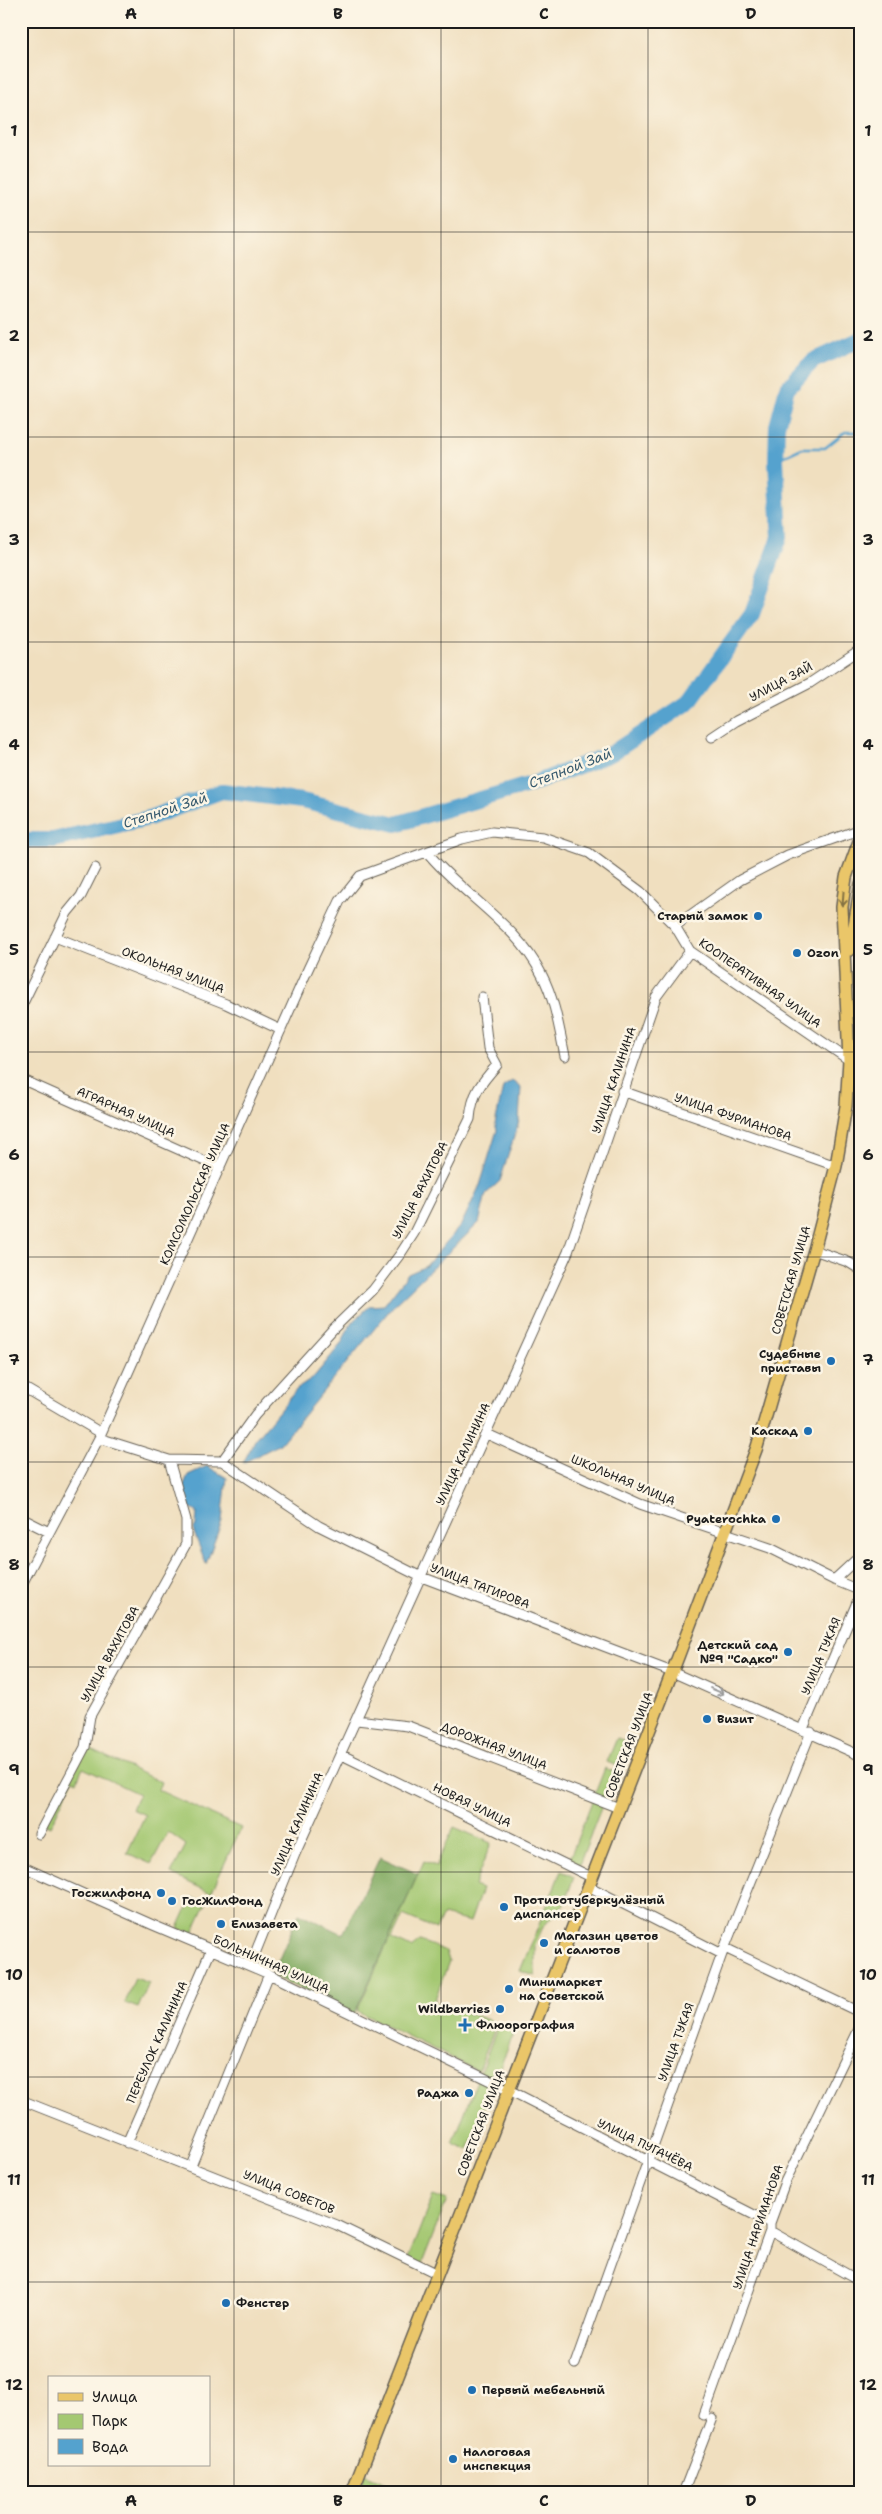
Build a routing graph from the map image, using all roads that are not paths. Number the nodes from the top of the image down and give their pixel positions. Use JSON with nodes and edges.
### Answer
{"nodes":[{"id":1,"x":861,"y":649,"type":"edge"},
{"id":2,"x":712,"y":737,"type":"dead end"},
{"id":3,"x":861,"y":829,"type":"edge"},
{"id":4,"x":861,"y":836,"type":"edge"},
{"id":5,"x":427,"y":852,"type":"junction"},
{"id":6,"x":95,"y":868,"type":"dead end"},
{"id":7,"x":861,"y":884,"type":"edge"},
{"id":8,"x":675,"y":926,"type":"junction"},
{"id":9,"x":55,"y":938,"type":"junction"},
{"id":10,"x":690,"y":951,"type":"junction"},
{"id":11,"x":846,"y":987,"type":"junction"},
{"id":12,"x":482,"y":997,"type":"dead end"},
{"id":13,"x":21,"y":1007,"type":"edge"},
{"id":14,"x":280,"y":1030,"type":"junction"},
{"id":15,"x":848,"y":1048,"type":"junction"},
{"id":16,"x":861,"y":1049,"type":"edge"},
{"id":17,"x":565,"y":1056,"type":"dead end"},
{"id":18,"x":849,"y":1060,"type":"junction"},
{"id":19,"x":21,"y":1079,"type":"edge"},
{"id":20,"x":622,"y":1091,"type":"junction"},
{"id":21,"x":836,"y":1166,"type":"junction"},
{"id":22,"x":220,"y":1168,"type":"junction"},
{"id":23,"x":814,"y":1250,"type":"junction"},
{"id":24,"x":861,"y":1270,"type":"edge"},
{"id":25,"x":21,"y":1386,"type":"edge"},
{"id":26,"x":487,"y":1434,"type":"junction"},
{"id":27,"x":100,"y":1436,"type":"junction"},
{"id":28,"x":169,"y":1460,"type":"junction"},
{"id":29,"x":222,"y":1461,"type":"junction"},
{"id":30,"x":21,"y":1518,"type":"edge"},
{"id":31,"x":49,"y":1532,"type":"junction"},
{"id":32,"x":726,"y":1533,"type":"junction"},
{"id":33,"x":861,"y":1554,"type":"edge"},
{"id":34,"x":420,"y":1576,"type":"junction"},
{"id":35,"x":834,"y":1580,"type":"junction"},
{"id":36,"x":21,"y":1586,"type":"edge"},
{"id":37,"x":861,"y":1592,"type":"edge"},
{"id":38,"x":672,"y":1672,"type":"junction"},
{"id":39,"x":358,"y":1720,"type":"junction"},
{"id":40,"x":807,"y":1730,"type":"junction"},
{"id":41,"x":342,"y":1756,"type":"junction"},
{"id":42,"x":861,"y":1756,"type":"edge"},
{"id":43,"x":619,"y":1808,"type":"junction"},
{"id":44,"x":39,"y":1834,"type":"dead end"},
{"id":45,"x":21,"y":1866,"type":"edge"},
{"id":46,"x":589,"y":1881,"type":"junction"},
{"id":47,"x":211,"y":1950,"type":"junction"},
{"id":48,"x":724,"y":1951,"type":"junction"},
{"id":49,"x":250,"y":1966,"type":"junction"},
{"id":50,"x":269,"y":1974,"type":"junction"},
{"id":51,"x":861,"y":2013,"type":"edge"},
{"id":52,"x":861,"y":2025,"type":"edge"},
{"id":53,"x":509,"y":2090,"type":"junction"},
{"id":54,"x":21,"y":2100,"type":"edge"},
{"id":55,"x":127,"y":2143,"type":"junction"},
{"id":56,"x":646,"y":2161,"type":"junction"},
{"id":57,"x":191,"y":2166,"type":"junction"},
{"id":58,"x":770,"y":2227,"type":"junction"},
{"id":59,"x":438,"y":2274,"type":"junction"},
{"id":60,"x":861,"y":2282,"type":"edge"},
{"id":61,"x":575,"y":2364,"type":"dead end"},
{"id":62,"x":352,"y":2493,"type":"edge"},
{"id":63,"x":683,"y":2493,"type":"edge"}],
"edges":[{"from":1,"to":2,"type":"street","name":"УЛИЦА ЗАЙ"},
{"from":3,"to":8,"type":"street"},
{"from":4,"to":11,"type":"main road","name":"СОВЕТСКАЯ УЛИЦА","one_way":true},
{"from":5,"to":8,"type":"street","name":"КООПЕРАТИВНАЯ УЛИЦА"},
{"from":5,"to":14,"type":"street","name":"КОМСОМОЛЬСКАЯ УЛИЦА"},
{"from":5,"to":17,"type":"street"},
{"from":6,"to":9,"type":"street"},
{"from":7,"to":11,"type":"main road","name":"СОВЕТСКАЯ УЛИЦА"},
{"from":8,"to":10,"type":"street","name":"КООПЕРАТИВНАЯ УЛИЦА"},
{"from":9,"to":13,"type":"street"},
{"from":9,"to":14,"type":"street","name":"ОКОЛЬНАЯ УЛИЦА"},
{"from":10,"to":18,"type":"street","name":"КООПЕРАТИВНАЯ УЛИЦА"},
{"from":10,"to":20,"type":"street","name":"УЛИЦА КАЛИНИНА"},
{"from":11,"to":15,"type":"main road","name":"СОВЕТСКАЯ УЛИЦА"},
{"from":12,"to":29,"type":"street","name":"УЛИЦА ВАХИТОВА"},
{"from":14,"to":22,"type":"street","name":"КОМСОМОЛЬСКАЯ УЛИЦА"},
{"from":15,"to":16,"type":"street"},
{"from":15,"to":18,"type":"main road","name":"СОВЕТСКАЯ УЛИЦА"},
{"from":18,"to":21,"type":"main road","name":"СОВЕТСКАЯ УЛИЦА"},
{"from":19,"to":22,"type":"street","name":"АГРАРНАЯ УЛИЦА"},
{"from":20,"to":21,"type":"street","name":"УЛИЦА ФУРМАНОВА"},
{"from":20,"to":26,"type":"street","name":"УЛИЦА КАЛИНИНА"},
{"from":21,"to":23,"type":"main road","name":"СОВЕТСКАЯ УЛИЦА"},
{"from":22,"to":27,"type":"street","name":"КОМСОМОЛЬСКАЯ УЛИЦА"},
{"from":23,"to":24,"type":"street"},
{"from":23,"to":32,"type":"main road","name":"СОВЕТСКАЯ УЛИЦА"},
{"from":25,"to":27,"type":"street"},
{"from":26,"to":32,"type":"street","name":"ШКОЛЬНАЯ УЛИЦА"},
{"from":26,"to":34,"type":"street","name":"УЛИЦА КАЛИНИНА"},
{"from":27,"to":28,"type":"street"},
{"from":27,"to":31,"type":"street","name":"КОМСОМОЛЬСКАЯ УЛИЦА"},
{"from":28,"to":29,"type":"street"},
{"from":28,"to":44,"type":"street","name":"УЛИЦА ВАХИТОВА"},
{"from":29,"to":34,"type":"street","name":"УЛИЦА ТАГИРОВА"},
{"from":30,"to":31,"type":"street"},
{"from":31,"to":36,"type":"street","name":"КОМСОМОЛЬСКАЯ УЛИЦА"},
{"from":32,"to":35,"type":"street","name":"ШКОЛЬНАЯ УЛИЦА"},
{"from":32,"to":38,"type":"main road","name":"СОВЕТСКАЯ УЛИЦА"},
{"from":33,"to":35,"type":"street"},
{"from":34,"to":38,"type":"street","name":"УЛИЦА ТАГИРОВА"},
{"from":34,"to":39,"type":"street","name":"УЛИЦА КАЛИНИНА"},
{"from":35,"to":37,"type":"street","name":"ШКОЛЬНАЯ УЛИЦА"},
{"from":37,"to":40,"type":"street","name":"УЛИЦА ТУКАЯ"},
{"from":38,"to":40,"type":"street","name":"УЛИЦА ТАГИРОВА","one_way":true},
{"from":38,"to":43,"type":"main road","name":"СОВЕТСКАЯ УЛИЦА"},
{"from":39,"to":41,"type":"street","name":"УЛИЦА КАЛИНИНА"},
{"from":39,"to":43,"type":"street","name":"ДОРОЖНАЯ УЛИЦА"},
{"from":40,"to":42,"type":"street","name":"УЛИЦА ТАГИРОВА"},
{"from":40,"to":48,"type":"street","name":"УЛИЦА ТУКАЯ"},
{"from":41,"to":46,"type":"street","name":"НОВАЯ УЛИЦА"},
{"from":41,"to":49,"type":"street","name":"УЛИЦА КАЛИНИНА"},
{"from":43,"to":46,"type":"main road","name":"СОВЕТСКАЯ УЛИЦА"},
{"from":45,"to":47,"type":"street","name":"БОЛЬНИЧНАЯ УЛИЦА"},
{"from":46,"to":48,"type":"street","name":"НОВАЯ УЛИЦА"},
{"from":46,"to":53,"type":"main road","name":"СОВЕТСКАЯ УЛИЦА"},
{"from":47,"to":49,"type":"street","name":"БОЛЬНИЧНАЯ УЛИЦА"},
{"from":47,"to":55,"type":"street","name":"ПЕРЕУЛОК КАЛИНИНА"},
{"from":48,"to":51,"type":"street","name":"НОВАЯ УЛИЦА"},
{"from":48,"to":56,"type":"street","name":"УЛИЦА ТУКАЯ"},
{"from":49,"to":50,"type":"street","name":"БОЛЬНИЧНАЯ УЛИЦА"},
{"from":50,"to":53,"type":"street","name":"БОЛЬНИЧНАЯ УЛИЦА"},
{"from":50,"to":57,"type":"street"},
{"from":52,"to":58,"type":"street","name":"УЛИЦА НАРИМАНОВА"},
{"from":53,"to":56,"type":"street","name":"УЛИЦА ПУГАЧЁВА"},
{"from":53,"to":59,"type":"main road","name":"СОВЕТСКАЯ УЛИЦА"},
{"from":54,"to":55,"type":"street","name":"УЛИЦА СОВЕТОВ"},
{"from":55,"to":57,"type":"street","name":"УЛИЦА СОВЕТОВ"},
{"from":56,"to":58,"type":"street","name":"УЛИЦА ПУГАЧЁВА"},
{"from":56,"to":61,"type":"street","name":"УЛИЦА ТУКАЯ"},
{"from":57,"to":59,"type":"street","name":"УЛИЦА СОВЕТОВ"},
{"from":58,"to":60,"type":"street","name":"УЛИЦА ПУГАЧЁВА"},
{"from":58,"to":63,"type":"street","name":"УЛИЦА НАРИМАНОВА"},
{"from":59,"to":62,"type":"main road","name":"СОВЕТСКАЯ УЛИЦА"}]}
